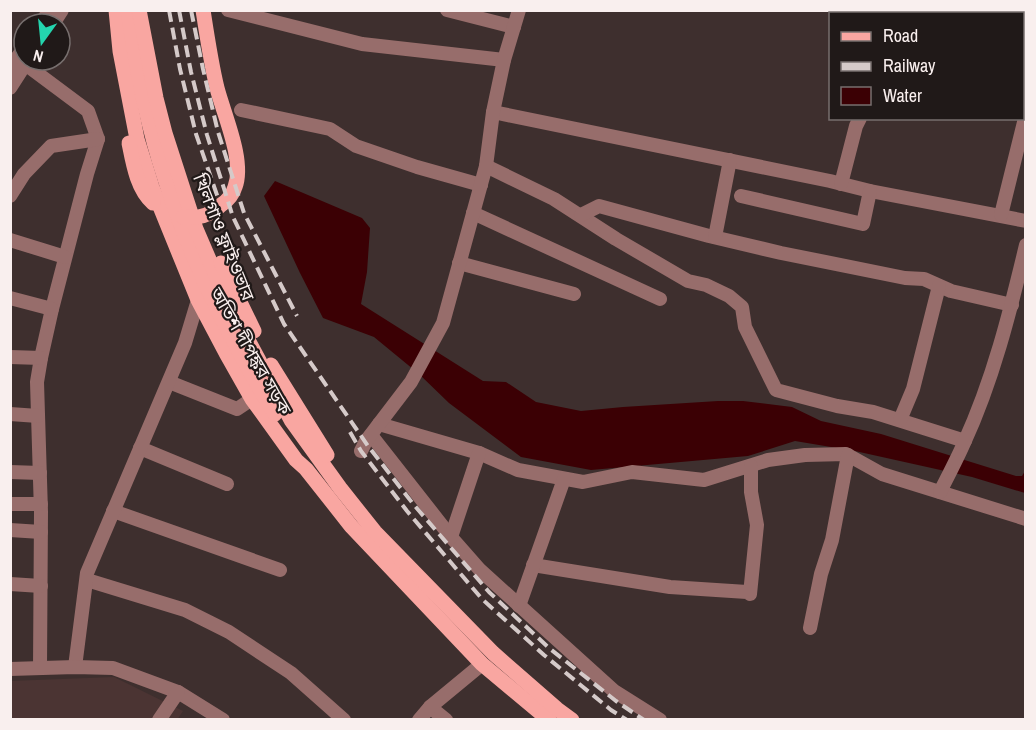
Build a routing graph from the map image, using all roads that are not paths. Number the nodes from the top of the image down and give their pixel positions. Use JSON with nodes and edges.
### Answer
{"nodes":[{"id":1,"x":115,"y":10,"type":"edge"},
{"id":2,"x":128,"y":10,"type":"edge"},
{"id":3,"x":139,"y":10,"type":"edge"},
{"id":4,"x":147,"y":10,"type":"edge"},
{"id":5,"x":203,"y":10,"type":"edge"},
{"id":6,"x":228,"y":10,"type":"edge"},
{"id":7,"x":447,"y":10,"type":"edge"},
{"id":8,"x":519,"y":10,"type":"edge"},
{"id":9,"x":514,"y":27,"type":"junction"},
{"id":10,"x":504,"y":60,"type":"junction"},
{"id":11,"x":16,"y":72,"type":"edge"},
{"id":12,"x":38,"y":72,"type":"edge"},
{"id":13,"x":10,"y":87,"type":"edge"},
{"id":14,"x":241,"y":110,"type":"dead end"},
{"id":15,"x":493,"y":112,"type":"junction"},
{"id":16,"x":1026,"y":114,"type":"edge"},
{"id":17,"x":859,"y":120,"type":"edge"},
{"id":18,"x":98,"y":139,"type":"junction"},
{"id":19,"x":730,"y":160,"type":"junction"},
{"id":20,"x":486,"y":166,"type":"junction"},
{"id":21,"x":841,"y":183,"type":"junction"},
{"id":22,"x":481,"y":185,"type":"junction"},
{"id":23,"x":870,"y":191,"type":"junction"},
{"id":24,"x":10,"y":196,"type":"edge"},
{"id":25,"x":741,"y":196,"type":"dead end"},
{"id":26,"x":473,"y":213,"type":"junction"},
{"id":27,"x":581,"y":215,"type":"junction"},
{"id":28,"x":1001,"y":215,"type":"junction"},
{"id":29,"x":1026,"y":221,"type":"edge"},
{"id":30,"x":715,"y":237,"type":"junction"},
{"id":31,"x":10,"y":240,"type":"edge"},
{"id":32,"x":1026,"y":245,"type":"edge"},
{"id":33,"x":65,"y":257,"type":"junction"},
{"id":34,"x":459,"y":263,"type":"junction"},
{"id":35,"x":939,"y":286,"type":"junction"},
{"id":36,"x":574,"y":294,"type":"dead end"},
{"id":37,"x":10,"y":298,"type":"edge"},
{"id":38,"x":660,"y":299,"type":"dead end"},
{"id":39,"x":198,"y":300,"type":"junction"},
{"id":40,"x":1012,"y":305,"type":"junction"},
{"id":41,"x":52,"y":309,"type":"junction"},
{"id":42,"x":10,"y":357,"type":"edge"},
{"id":43,"x":41,"y":358,"type":"junction"},
{"id":44,"x":169,"y":382,"type":"junction"},
{"id":45,"x":252,"y":399,"type":"junction"},
{"id":46,"x":10,"y":414,"type":"edge"},
{"id":47,"x":38,"y":416,"type":"junction"},
{"id":48,"x":900,"y":420,"type":"junction"},
{"id":49,"x":375,"y":430,"type":"junction"},
{"id":50,"x":965,"y":441,"type":"junction"},
{"id":51,"x":140,"y":448,"type":"junction"},
{"id":52,"x":361,"y":451,"type":"dead end"},
{"id":53,"x":479,"y":453,"type":"junction"},
{"id":54,"x":848,"y":455,"type":"junction"},
{"id":55,"x":751,"y":466,"type":"junction"},
{"id":56,"x":306,"y":469,"type":"junction"},
{"id":57,"x":10,"y":472,"type":"edge"},
{"id":58,"x":40,"y":473,"type":"junction"},
{"id":59,"x":564,"y":479,"type":"junction"},
{"id":60,"x":227,"y":484,"type":"dead end"},
{"id":61,"x":340,"y":488,"type":"joint"},
{"id":62,"x":940,"y":492,"type":"junction"},
{"id":63,"x":10,"y":504,"type":"edge"},
{"id":64,"x":41,"y":504,"type":"junction"},
{"id":65,"x":114,"y":511,"type":"junction"},
{"id":66,"x":1026,"y":519,"type":"edge"},
{"id":67,"x":10,"y":530,"type":"edge"},
{"id":68,"x":41,"y":532,"type":"junction"},
{"id":69,"x":375,"y":532,"type":"junction"},
{"id":70,"x":452,"y":537,"type":"junction"},
{"id":71,"x":533,"y":565,"type":"junction"},
{"id":72,"x":280,"y":570,"type":"dead end"},
{"id":73,"x":87,"y":580,"type":"junction"},
{"id":74,"x":10,"y":584,"type":"edge"},
{"id":75,"x":41,"y":586,"type":"junction"},
{"id":76,"x":519,"y":606,"type":"junction"},
{"id":77,"x":810,"y":628,"type":"dead end"},
{"id":78,"x":488,"y":659,"type":"junction"},
{"id":79,"x":40,"y":667,"type":"junction"},
{"id":80,"x":75,"y":667,"type":"junction"},
{"id":81,"x":10,"y":669,"type":"edge"},
{"id":82,"x":178,"y":692,"type":"junction"},
{"id":83,"x":430,"y":707,"type":"junction"},
{"id":84,"x":159,"y":720,"type":"edge"},
{"id":85,"x":222,"y":720,"type":"edge"},
{"id":86,"x":344,"y":720,"type":"edge"},
{"id":87,"x":419,"y":720,"type":"edge"},
{"id":88,"x":446,"y":720,"type":"edge"},
{"id":89,"x":549,"y":720,"type":"edge"},
{"id":90,"x":572,"y":720,"type":"edge"},
{"id":91,"x":660,"y":720,"type":"edge"}],
"edges":[{"from":1,"to":5,"type":"main road"},
{"from":1,"to":39,"type":"main road","name":"অতিশ দীপঙ্কর সড়ক"},
{"from":2,"to":56,"type":"main road","name":"খিলগাও ফ্লাইওভার"},
{"from":3,"to":61,"type":"main road","name":"খিলগাও ফ্লাইওভার"},
{"from":4,"to":69,"type":"main road"},
{"from":6,"to":10,"type":"street"},
{"from":7,"to":9,"type":"street"},
{"from":8,"to":9,"type":"street"},
{"from":9,"to":10,"type":"street"},
{"from":10,"to":15,"type":"street"},
{"from":11,"to":13,"type":"street"},
{"from":12,"to":18,"type":"street"},
{"from":14,"to":22,"type":"street"},
{"from":15,"to":19,"type":"street"},
{"from":15,"to":20,"type":"street"},
{"from":16,"to":28,"type":"street"},
{"from":17,"to":21,"type":"street"},
{"from":18,"to":24,"type":"street"},
{"from":18,"to":33,"type":"street"},
{"from":19,"to":21,"type":"street"},
{"from":19,"to":30,"type":"street"},
{"from":20,"to":22,"type":"street"},
{"from":20,"to":27,"type":"street"},
{"from":21,"to":23,"type":"street"},
{"from":22,"to":26,"type":"street"},
{"from":23,"to":25,"type":"street"},
{"from":23,"to":28,"type":"street"},
{"from":26,"to":34,"type":"street"},
{"from":26,"to":38,"type":"street"},
{"from":27,"to":30,"type":"street"},
{"from":27,"to":48,"type":"street"},
{"from":28,"to":29,"type":"street"},
{"from":30,"to":35,"type":"street"},
{"from":31,"to":33,"type":"street"},
{"from":32,"to":40,"type":"street"},
{"from":33,"to":41,"type":"street"},
{"from":34,"to":36,"type":"street"},
{"from":34,"to":49,"type":"street"},
{"from":35,"to":40,"type":"street"},
{"from":35,"to":48,"type":"street"},
{"from":37,"to":41,"type":"street"},
{"from":39,"to":44,"type":"street"},
{"from":39,"to":45,"type":"main road","name":"অতিশ দীপঙ্কর সড়ক"},
{"from":40,"to":50,"type":"street"},
{"from":41,"to":43,"type":"street"},
{"from":42,"to":43,"type":"street"},
{"from":43,"to":47,"type":"street"},
{"from":44,"to":45,"type":"street"},
{"from":44,"to":51,"type":"street"},
{"from":45,"to":56,"type":"main road","name":"অতিশ দীপঙ্কর সড়ক"},
{"from":46,"to":47,"type":"street"},
{"from":47,"to":58,"type":"street"},
{"from":48,"to":50,"type":"street"},
{"from":49,"to":52,"type":"street"},
{"from":49,"to":53,"type":"street"},
{"from":49,"to":70,"type":"street"},
{"from":50,"to":62,"type":"street"},
{"from":51,"to":60,"type":"street"},
{"from":51,"to":65,"type":"street"},
{"from":53,"to":59,"type":"street"},
{"from":53,"to":70,"type":"street"},
{"from":54,"to":55,"type":"street"},
{"from":54,"to":62,"type":"street"},
{"from":54,"to":77,"type":"street"},
{"from":55,"to":59,"type":"street"},
{"from":55,"to":71,"type":"street"},
{"from":56,"to":78,"type":"main road","name":"অতিশ দীপঙ্কর সড়ক"},
{"from":57,"to":58,"type":"street"},
{"from":58,"to":64,"type":"street"},
{"from":59,"to":71,"type":"street"},
{"from":61,"to":69,"type":"main road","name":"অতিশ দীপঙ্কর সড়ক"},
{"from":62,"to":66,"type":"street"},
{"from":63,"to":64,"type":"street"},
{"from":64,"to":68,"type":"street"},
{"from":65,"to":72,"type":"street"},
{"from":65,"to":73,"type":"street"},
{"from":67,"to":68,"type":"street"},
{"from":68,"to":75,"type":"street"},
{"from":69,"to":78,"type":"main road","name":"অতিশ দীপঙ্কর সড়ক"},
{"from":70,"to":76,"type":"street"},
{"from":71,"to":76,"type":"street"},
{"from":73,"to":80,"type":"street"},
{"from":73,"to":86,"type":"street"},
{"from":74,"to":75,"type":"street"},
{"from":75,"to":79,"type":"street"},
{"from":76,"to":91,"type":"street"},
{"from":78,"to":83,"type":"street"},
{"from":78,"to":89,"type":"main road","name":"অতিশ দীপঙ্কর সড়ক"},
{"from":78,"to":90,"type":"main road","name":"অতিশ দীপঙ্কর সড়ক"},
{"from":79,"to":80,"type":"street"},
{"from":79,"to":81,"type":"street"},
{"from":80,"to":82,"type":"street"},
{"from":82,"to":84,"type":"street"},
{"from":82,"to":85,"type":"street"},
{"from":83,"to":87,"type":"street"},
{"from":83,"to":88,"type":"street"}]}
